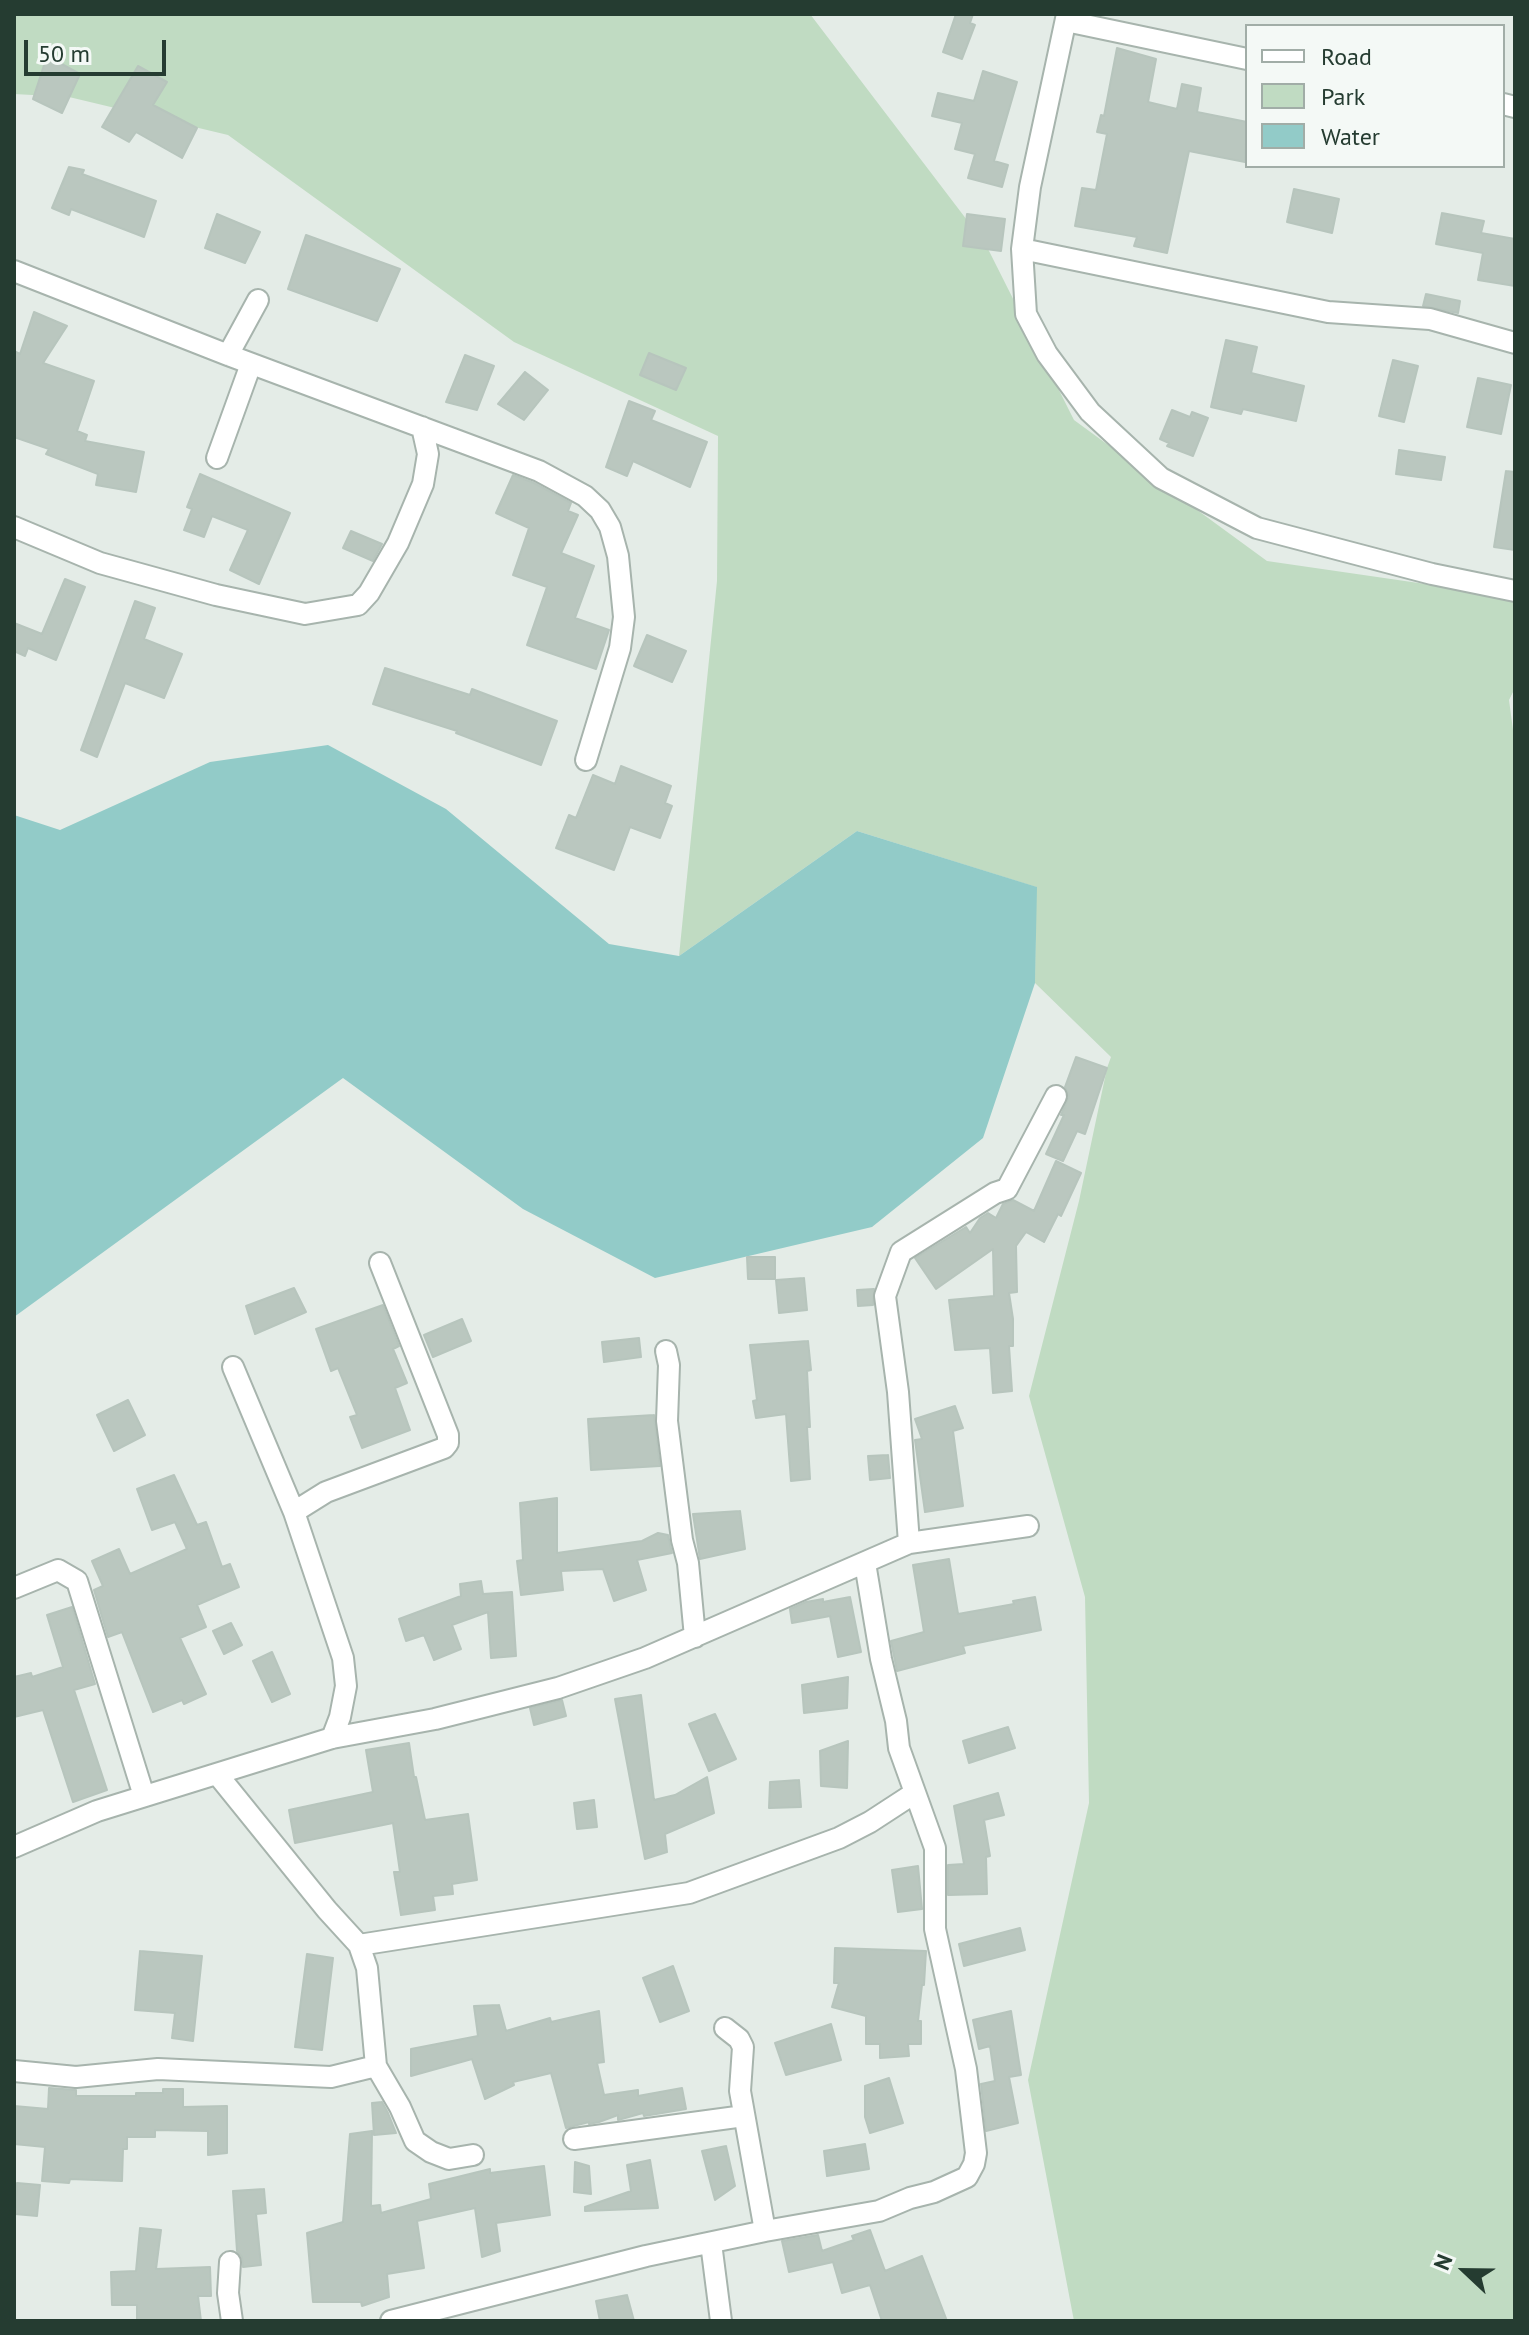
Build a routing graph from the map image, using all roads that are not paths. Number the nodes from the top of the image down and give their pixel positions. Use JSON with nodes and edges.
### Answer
{"nodes":[{"id":1,"x":1066,"y":17,"type":"edge"},
{"id":2,"x":1245,"y":59,"type":"edge"},
{"id":3,"x":1022,"y":249,"type":"junction"},
{"id":4,"x":14,"y":271,"type":"edge"},
{"id":5,"x":258,"y":300,"type":"dead end"},
{"id":6,"x":1515,"y":343,"type":"edge"},
{"id":7,"x":228,"y":355,"type":"junction"},
{"id":8,"x":251,"y":364,"type":"junction"},
{"id":9,"x":422,"y":427,"type":"junction"},
{"id":10,"x":217,"y":458,"type":"dead end"},
{"id":11,"x":14,"y":527,"type":"edge"},
{"id":12,"x":1515,"y":591,"type":"edge"},
{"id":13,"x":586,"y":760,"type":"dead end"},
{"id":14,"x":1056,"y":1096,"type":"dead end"},
{"id":15,"x":380,"y":1263,"type":"dead end"},
{"id":16,"x":666,"y":1351,"type":"dead end"},
{"id":17,"x":233,"y":1367,"type":"dead end"},
{"id":18,"x":294,"y":1512,"type":"junction"},
{"id":19,"x":1028,"y":1526,"type":"dead end"},
{"id":20,"x":909,"y":1543,"type":"junction"},
{"id":21,"x":865,"y":1563,"type":"junction"},
{"id":22,"x":14,"y":1588,"type":"edge"},
{"id":23,"x":695,"y":1637,"type":"junction"},
{"id":24,"x":332,"y":1738,"type":"junction"},
{"id":25,"x":217,"y":1774,"type":"junction"},
{"id":26,"x":913,"y":1794,"type":"junction"},
{"id":27,"x":144,"y":1796,"type":"junction"},
{"id":28,"x":14,"y":1847,"type":"edge"},
{"id":29,"x":359,"y":1945,"type":"junction"},
{"id":30,"x":725,"y":2028,"type":"dead end"},
{"id":31,"x":376,"y":2066,"type":"junction"},
{"id":32,"x":14,"y":2071,"type":"edge"},
{"id":33,"x":744,"y":2116,"type":"junction"},
{"id":34,"x":574,"y":2139,"type":"dead end"},
{"id":35,"x":473,"y":2155,"type":"dead end"},
{"id":36,"x":765,"y":2231,"type":"junction"},
{"id":37,"x":711,"y":2243,"type":"junction"},
{"id":38,"x":230,"y":2262,"type":"dead end"},
{"id":39,"x":466,"y":2313,"type":"edge"},
{"id":40,"x":232,"y":2321,"type":"edge"},
{"id":41,"x":391,"y":2321,"type":"edge"},
{"id":42,"x":721,"y":2321,"type":"edge"}],
"edges":[{"from":1,"to":2,"type":"street"},
{"from":1,"to":3,"type":"street"},
{"from":3,"to":6,"type":"street"},
{"from":3,"to":12,"type":"street"},
{"from":4,"to":7,"type":"street"},
{"from":5,"to":7,"type":"street"},
{"from":7,"to":8,"type":"street"},
{"from":8,"to":9,"type":"street"},
{"from":8,"to":10,"type":"street"},
{"from":9,"to":11,"type":"street"},
{"from":9,"to":13,"type":"street"},
{"from":14,"to":20,"type":"street"},
{"from":15,"to":18,"type":"street"},
{"from":16,"to":23,"type":"street"},
{"from":17,"to":18,"type":"street"},
{"from":18,"to":24,"type":"street"},
{"from":19,"to":20,"type":"street"},
{"from":20,"to":21,"type":"street"},
{"from":21,"to":23,"type":"street"},
{"from":21,"to":26,"type":"street"},
{"from":22,"to":27,"type":"street"},
{"from":23,"to":24,"type":"street"},
{"from":24,"to":25,"type":"street"},
{"from":25,"to":27,"type":"street"},
{"from":25,"to":29,"type":"street"},
{"from":26,"to":29,"type":"street"},
{"from":26,"to":36,"type":"street"},
{"from":27,"to":28,"type":"street"},
{"from":29,"to":31,"type":"street"},
{"from":30,"to":33,"type":"street"},
{"from":31,"to":32,"type":"street"},
{"from":31,"to":35,"type":"street"},
{"from":33,"to":34,"type":"street"},
{"from":33,"to":36,"type":"street"},
{"from":36,"to":37,"type":"street"},
{"from":37,"to":39,"type":"street"},
{"from":37,"to":42,"type":"street"},
{"from":38,"to":40,"type":"street"},
{"from":39,"to":41,"type":"street"}]}
